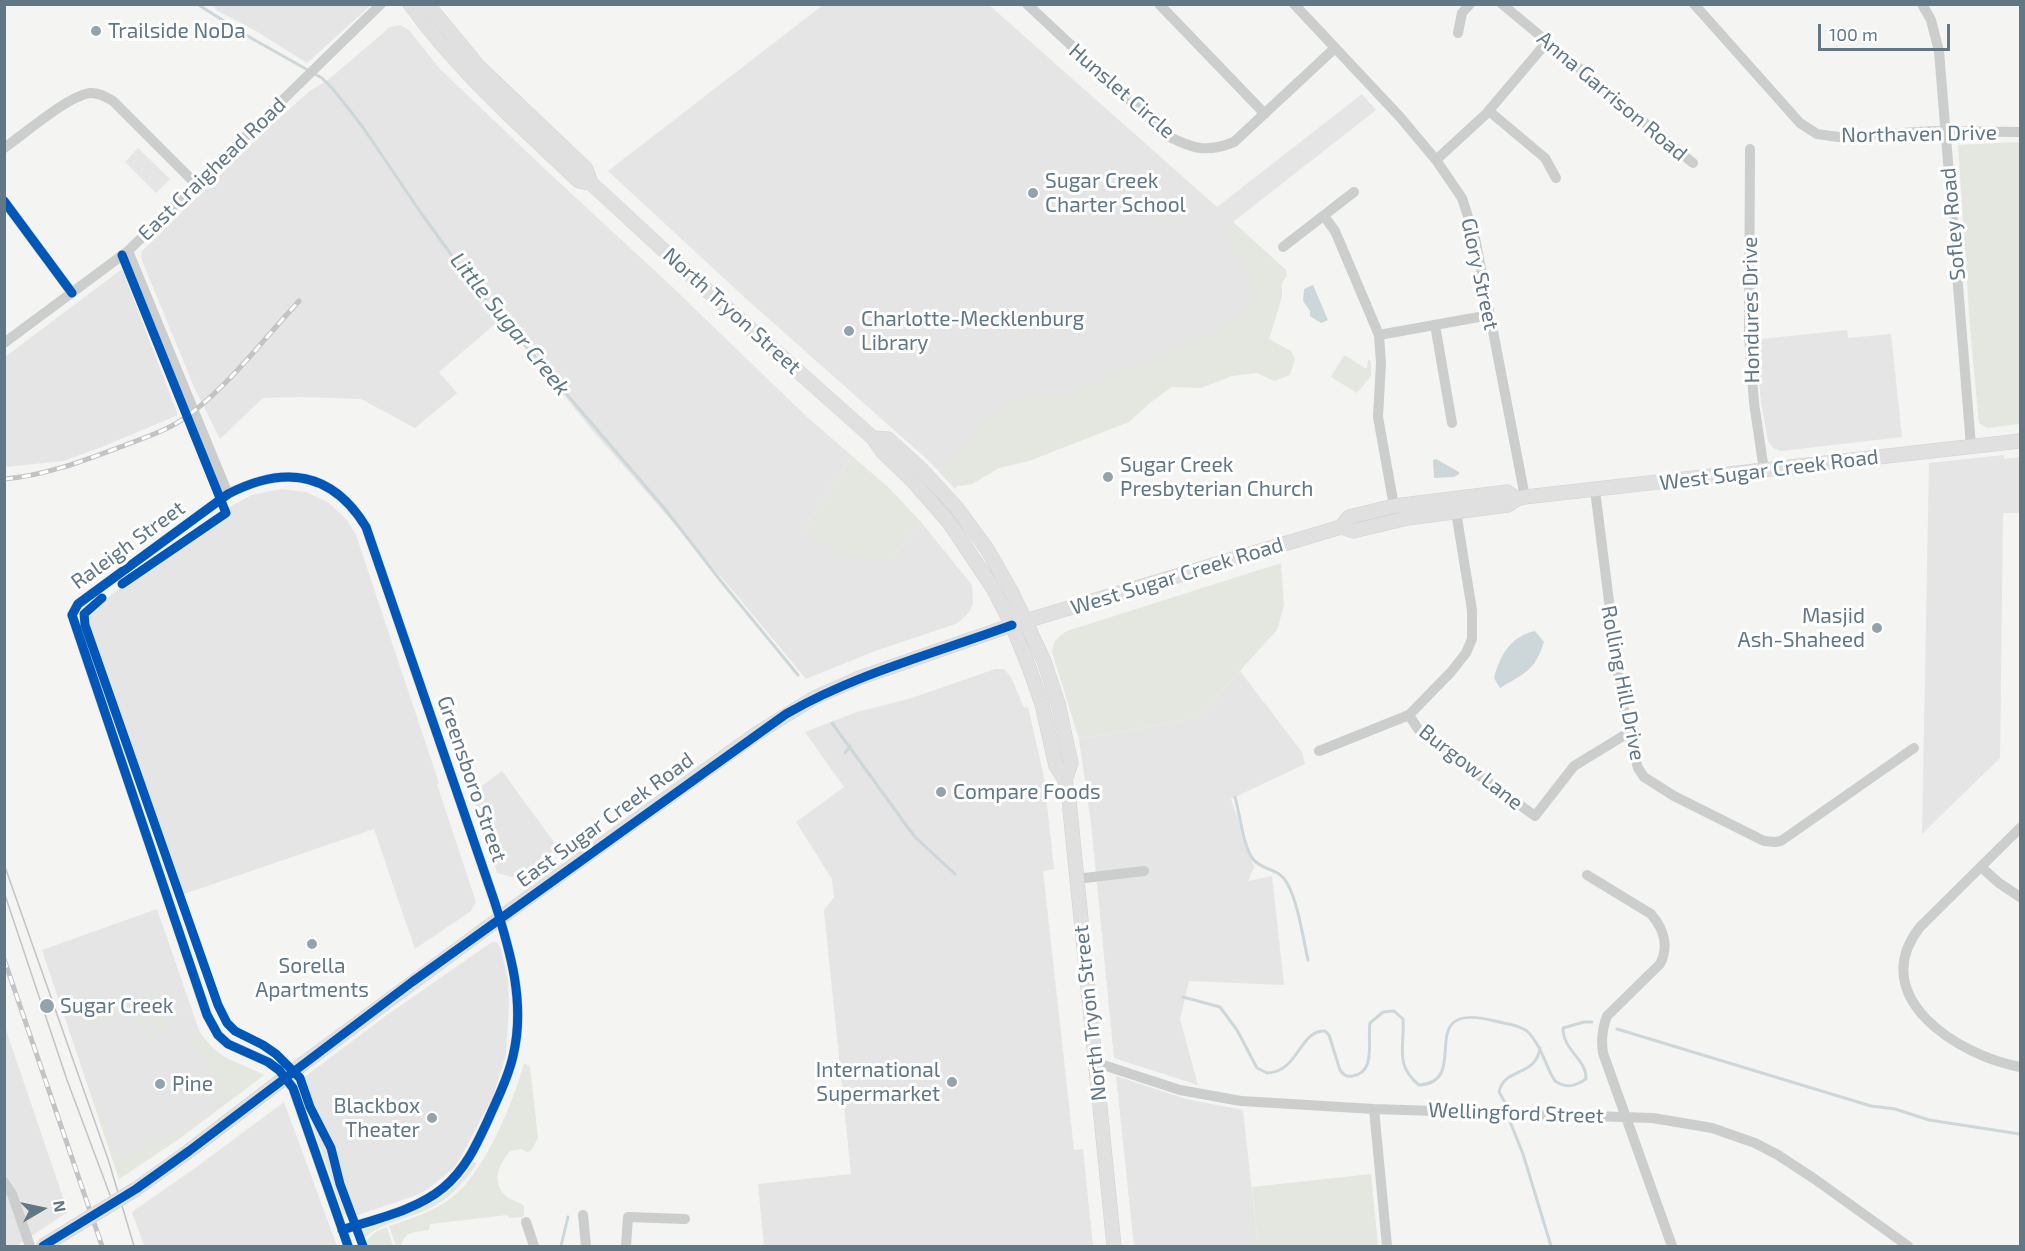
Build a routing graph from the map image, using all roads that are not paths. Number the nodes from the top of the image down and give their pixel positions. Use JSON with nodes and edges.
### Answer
{"nodes":[{"id":1,"x":381,"y":4,"type":"edge"},
{"id":2,"x":410,"y":4,"type":"edge"},
{"id":3,"x":428,"y":4,"type":"edge"},
{"id":4,"x":1027,"y":4,"type":"edge"},
{"id":5,"x":1159,"y":4,"type":"edge"},
{"id":6,"x":1294,"y":4,"type":"edge"},
{"id":7,"x":1470,"y":4,"type":"edge"},
{"id":8,"x":1502,"y":4,"type":"edge"},
{"id":9,"x":1694,"y":4,"type":"edge"},
{"id":10,"x":1922,"y":4,"type":"edge"},
{"id":11,"x":1458,"y":33,"type":"dead end"},
{"id":12,"x":1547,"y":42,"type":"junction"},
{"id":13,"x":1335,"y":48,"type":"junction"},
{"id":14,"x":1489,"y":111,"type":"junction"},
{"id":15,"x":1265,"y":114,"type":"junction"},
{"id":16,"x":1945,"y":132,"type":"junction"},
{"id":17,"x":2020,"y":132,"type":"edge"},
{"id":18,"x":4,"y":148,"type":"edge"},
{"id":19,"x":1750,"y":149,"type":"dead end"},
{"id":20,"x":1436,"y":160,"type":"junction"},
{"id":21,"x":1693,"y":164,"type":"dead end"},
{"id":22,"x":1556,"y":178,"type":"dead end"},
{"id":23,"x":591,"y":183,"type":"junction"},
{"id":24,"x":197,"y":185,"type":"junction"},
{"id":25,"x":1354,"y":192,"type":"dead end"},
{"id":26,"x":4,"y":201,"type":"edge"},
{"id":27,"x":1324,"y":216,"type":"junction"},
{"id":28,"x":1283,"y":247,"type":"dead end"},
{"id":29,"x":128,"y":251,"type":"junction"},
{"id":30,"x":72,"y":293,"type":"junction"},
{"id":31,"x":1490,"y":315,"type":"junction"},
{"id":32,"x":1435,"y":325,"type":"junction"},
{"id":33,"x":1379,"y":335,"type":"junction"},
{"id":34,"x":4,"y":344,"type":"edge"},
{"id":35,"x":1452,"y":423,"type":"dead end"},
{"id":36,"x":2020,"y":441,"type":"edge"},
{"id":37,"x":1971,"y":446,"type":"junction"},
{"id":38,"x":1764,"y":470,"type":"junction"},
{"id":39,"x":1595,"y":490,"type":"junction"},
{"id":40,"x":228,"y":494,"type":"junction"},
{"id":41,"x":1521,"y":498,"type":"junction"},
{"id":42,"x":1394,"y":506,"type":"junction"},
{"id":43,"x":1456,"y":512,"type":"junction"},
{"id":44,"x":1341,"y":527,"type":"junction"},
{"id":45,"x":1019,"y":624,"type":"junction"},
{"id":46,"x":1409,"y":715,"type":"junction"},
{"id":47,"x":1628,"y":733,"type":"junction"},
{"id":48,"x":1914,"y":748,"type":"dead end"},
{"id":49,"x":1319,"y":752,"type":"dead end"},
{"id":50,"x":2020,"y":828,"type":"edge"},
{"id":51,"x":1981,"y":867,"type":"junction"},
{"id":52,"x":1144,"y":871,"type":"dead end"},
{"id":53,"x":1587,"y":875,"type":"dead end"},
{"id":54,"x":1076,"y":879,"type":"junction"},
{"id":55,"x":2020,"y":897,"type":"edge"},
{"id":56,"x":500,"y":918,"type":"junction"},
{"id":57,"x":1094,"y":1062,"type":"junction"},
{"id":58,"x":2020,"y":1067,"type":"edge"},
{"id":59,"x":1374,"y":1109,"type":"junction"},
{"id":60,"x":1626,"y":1117,"type":"junction"},
{"id":61,"x":4,"y":1182,"type":"edge"},
{"id":62,"x":583,"y":1215,"type":"dead end"},
{"id":63,"x":685,"y":1219,"type":"dead end"},
{"id":64,"x":526,"y":1222,"type":"dead end"},
{"id":65,"x":342,"y":1230,"type":"junction"},
{"id":66,"x":30,"y":1246,"type":"edge"},
{"id":67,"x":43,"y":1246,"type":"edge"},
{"id":68,"x":348,"y":1246,"type":"edge"},
{"id":69,"x":534,"y":1246,"type":"edge"},
{"id":70,"x":586,"y":1246,"type":"edge"},
{"id":71,"x":626,"y":1246,"type":"edge"},
{"id":72,"x":1114,"y":1246,"type":"edge"},
{"id":73,"x":1387,"y":1246,"type":"edge"},
{"id":74,"x":1672,"y":1246,"type":"edge"},
{"id":75,"x":1908,"y":1246,"type":"edge"}],
"edges":[{"from":1,"to":24,"type":"street","name":"East Craighead Road"},
{"from":2,"to":23,"type":"main road","name":"North Tryon Street"},
{"from":3,"to":23,"type":"main road","name":"North Tryon Street"},
{"from":4,"to":15,"type":"street","name":"Hunslet Circle"},
{"from":5,"to":15,"type":"street"},
{"from":6,"to":13,"type":"street","name":"Glory Street"},
{"from":7,"to":11,"type":"street"},
{"from":8,"to":12,"type":"street","name":"Anna Garrison Road"},
{"from":9,"to":16,"type":"street","name":"Northaven Drive"},
{"from":10,"to":16,"type":"street","name":"Sofley Road"},
{"from":12,"to":14,"type":"street"},
{"from":12,"to":21,"type":"street","name":"Anna Garrison Road"},
{"from":13,"to":15,"type":"street","name":"Hunslet Circle"},
{"from":13,"to":20,"type":"street","name":"Glory Street"},
{"from":14,"to":20,"type":"street"},
{"from":14,"to":22,"type":"street"},
{"from":16,"to":17,"type":"street","name":"Northaven Drive"},
{"from":16,"to":37,"type":"street","name":"Sofley Road"},
{"from":18,"to":24,"type":"street"},
{"from":19,"to":38,"type":"street","name":"Hondures Drive"},
{"from":20,"to":31,"type":"street","name":"Glory Street"},
{"from":23,"to":45,"type":"main road","name":"North Tryon Street"},
{"from":24,"to":29,"type":"street","name":"East Craighead Road"},
{"from":25,"to":27,"type":"street"},
{"from":26,"to":30,"type":"street"},
{"from":27,"to":28,"type":"street"},
{"from":27,"to":33,"type":"street"},
{"from":29,"to":30,"type":"street","name":"East Craighead Road"},
{"from":29,"to":40,"type":"street"},
{"from":30,"to":34,"type":"street","name":"East Craighead Road"},
{"from":31,"to":32,"type":"street"},
{"from":31,"to":41,"type":"street","name":"Glory Street"},
{"from":32,"to":33,"type":"street"},
{"from":32,"to":35,"type":"street"},
{"from":33,"to":42,"type":"street"},
{"from":36,"to":37,"type":"main road","name":"West Sugar Creek Road"},
{"from":37,"to":38,"type":"main road","name":"West Sugar Creek Road"},
{"from":38,"to":39,"type":"main road","name":"West Sugar Creek Road"},
{"from":39,"to":41,"type":"main road","name":"West Sugar Creek Road"},
{"from":39,"to":47,"type":"street","name":"Rolling Hill Drive"},
{"from":40,"to":56,"type":"street","name":"Greensboro Street"},
{"from":40,"to":65,"type":"street","name":"Raleigh Street"},
{"from":41,"to":42,"type":"main road","name":"West Sugar Creek Road"},
{"from":41,"to":43,"type":"main road","name":"West Sugar Creek Road"},
{"from":42,"to":44,"type":"main road","name":"West Sugar Creek Road"},
{"from":43,"to":44,"type":"main road","name":"West Sugar Creek Road"},
{"from":43,"to":46,"type":"street"},
{"from":44,"to":45,"type":"main road","name":"West Sugar Creek Road"},
{"from":45,"to":54,"type":"main road","name":"North Tryon Street"},
{"from":45,"to":56,"type":"main road","name":"East Sugar Creek Road"},
{"from":46,"to":47,"type":"street","name":"Burgow Lane"},
{"from":46,"to":49,"type":"street"},
{"from":47,"to":48,"type":"street","name":"Rolling Hill Drive"},
{"from":50,"to":51,"type":"street"},
{"from":51,"to":55,"type":"street"},
{"from":51,"to":58,"type":"street"},
{"from":52,"to":54,"type":"street"},
{"from":53,"to":60,"type":"street"},
{"from":54,"to":57,"type":"main road","name":"North Tryon Street"},
{"from":56,"to":65,"type":"street","name":"Greensboro Street"},
{"from":56,"to":67,"type":"main road","name":"East Sugar Creek Road","bridge":true},
{"from":57,"to":59,"type":"street","name":"Wellingford Street"},
{"from":57,"to":72,"type":"main road","name":"North Tryon Street"},
{"from":59,"to":60,"type":"street","name":"Wellingford Street"},
{"from":59,"to":73,"type":"street"},
{"from":60,"to":74,"type":"street"},
{"from":60,"to":75,"type":"street","name":"Wellingford Street"},
{"from":61,"to":66,"type":"street"},
{"from":62,"to":70,"type":"street"},
{"from":63,"to":71,"type":"street"},
{"from":64,"to":69,"type":"street"},
{"from":65,"to":68,"type":"street","name":"Raleigh Street"}]}
